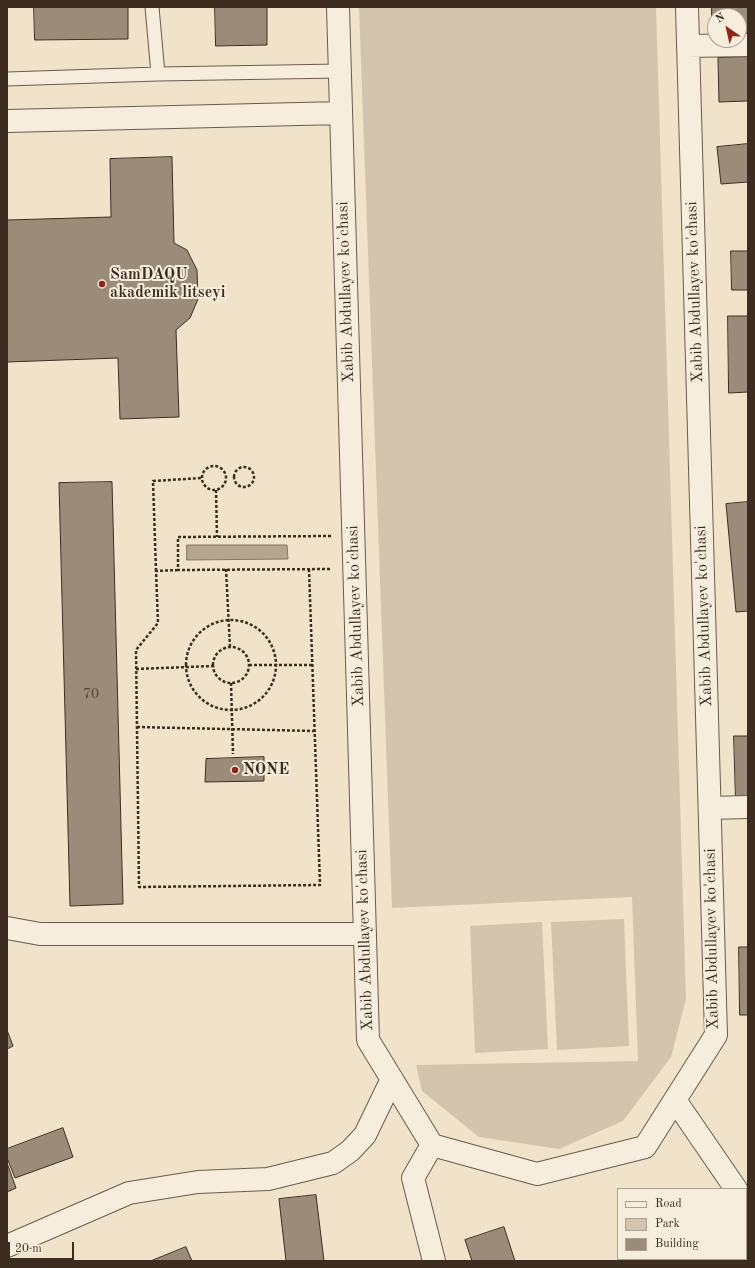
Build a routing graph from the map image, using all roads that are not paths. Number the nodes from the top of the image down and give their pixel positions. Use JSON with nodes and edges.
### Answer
{"nodes":[{"id":1,"x":152,"y":7,"type":"edge"},
{"id":2,"x":338,"y":7,"type":"edge"},
{"id":3,"x":687,"y":7,"type":"edge"},
{"id":4,"x":748,"y":45,"type":"edge"},
{"id":5,"x":688,"y":46,"type":"junction"},
{"id":6,"x":340,"y":70,"type":"junction"},
{"id":7,"x":158,"y":74,"type":"junction"},
{"id":8,"x":7,"y":79,"type":"edge"},
{"id":9,"x":341,"y":113,"type":"junction"},
{"id":10,"x":7,"y":121,"type":"edge"},
{"id":11,"x":748,"y":807,"type":"edge"},
{"id":12,"x":710,"y":808,"type":"junction"},
{"id":13,"x":7,"y":928,"type":"edge"},
{"id":14,"x":365,"y":934,"type":"junction"},
{"id":15,"x":392,"y":1079,"type":"junction"},
{"id":16,"x":675,"y":1100,"type":"junction"},
{"id":17,"x":432,"y":1145,"type":"junction"},
{"id":18,"x":735,"y":1188,"type":"edge"},
{"id":19,"x":7,"y":1246,"type":"edge"},
{"id":20,"x":434,"y":1261,"type":"edge"}],
"edges":[{"from":1,"to":7,"type":"lane"},
{"from":2,"to":6,"type":"street","name":"Xabib Abdullayev ko'chasi"},
{"from":3,"to":5,"type":"street","name":"Xabib Abdullayev ko'chasi"},
{"from":4,"to":5,"type":"street"},
{"from":5,"to":12,"type":"street","name":"Xabib Abdullayev ko'chasi"},
{"from":6,"to":7,"type":"lane"},
{"from":6,"to":9,"type":"street","name":"Xabib Abdullayev ko'chasi"},
{"from":7,"to":8,"type":"lane"},
{"from":9,"to":10,"type":"street"},
{"from":9,"to":14,"type":"street","name":"Xabib Abdullayev ko'chasi"},
{"from":11,"to":12,"type":"street"},
{"from":12,"to":16,"type":"street","name":"Xabib Abdullayev ko'chasi"},
{"from":13,"to":14,"type":"street"},
{"from":14,"to":15,"type":"street","name":"Xabib Abdullayev ko'chasi"},
{"from":15,"to":17,"type":"street","name":"Xabib Abdullayev ko'chasi"},
{"from":15,"to":19,"type":"street"},
{"from":16,"to":17,"type":"street","name":"Xabib Abdullayev ko'chasi"},
{"from":16,"to":18,"type":"street"},
{"from":17,"to":20,"type":"street"}]}
